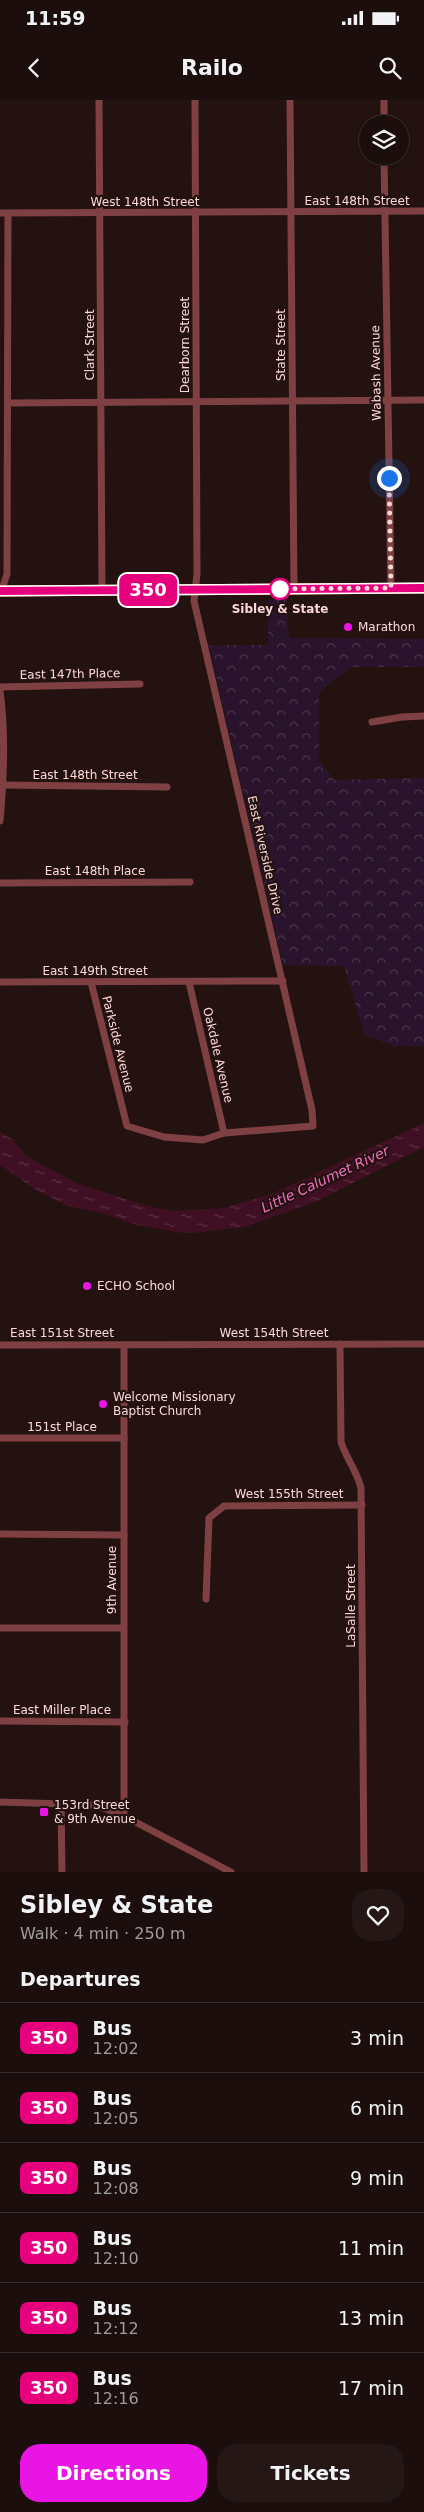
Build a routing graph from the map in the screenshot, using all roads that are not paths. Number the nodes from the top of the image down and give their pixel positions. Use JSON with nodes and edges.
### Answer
{"nodes":[{"id":1,"x":99,"y":100,"type":"edge"},
{"id":2,"x":194,"y":100,"type":"edge"},
{"id":3,"x":290,"y":100,"type":"edge"},
{"id":4,"x":384,"y":100,"type":"edge"},
{"id":5,"x":384,"y":115,"type":"edge"},
{"id":6,"x":384,"y":165,"type":"edge"},
{"id":7,"x":384,"y":211,"type":"junction"},
{"id":8,"x":424,"y":211,"type":"edge"},
{"id":9,"x":291,"y":212,"type":"junction"},
{"id":10,"x":100,"y":213,"type":"junction"},
{"id":11,"x":195,"y":213,"type":"junction"},
{"id":12,"x":0,"y":214,"type":"edge"},
{"id":13,"x":8,"y":214,"type":"junction"},
{"id":14,"x":424,"y":400,"type":"edge"},
{"id":15,"x":292,"y":401,"type":"junction"},
{"id":16,"x":387,"y":401,"type":"junction"},
{"id":17,"x":101,"y":402,"type":"junction"},
{"id":18,"x":196,"y":402,"type":"junction"},
{"id":19,"x":8,"y":403,"type":"junction"},
{"id":20,"x":391,"y":588,"type":"junction"},
{"id":21,"x":424,"y":588,"type":"edge"},
{"id":22,"x":294,"y":589,"type":"junction"},
{"id":23,"x":102,"y":590,"type":"junction"},
{"id":24,"x":196,"y":590,"type":"junction"},
{"id":25,"x":1,"y":592,"type":"edge"},
{"id":26,"x":140,"y":684,"type":"dead end"},
{"id":27,"x":0,"y":686,"type":"edge"},
{"id":28,"x":0,"y":691,"type":"edge"},
{"id":29,"x":424,"y":716,"type":"edge"},
{"id":30,"x":372,"y":722,"type":"dead end"},
{"id":31,"x":4,"y":785,"type":"junction"},
{"id":32,"x":167,"y":786,"type":"dead end"},
{"id":33,"x":0,"y":821,"type":"edge"},
{"id":34,"x":190,"y":882,"type":"dead end"},
{"id":35,"x":0,"y":883,"type":"edge"},
{"id":36,"x":283,"y":981,"type":"junction"},
{"id":37,"x":0,"y":982,"type":"edge"},
{"id":38,"x":91,"y":982,"type":"junction"},
{"id":39,"x":189,"y":982,"type":"junction"},
{"id":40,"x":224,"y":1133,"type":"junction"},
{"id":41,"x":340,"y":1344,"type":"junction"},
{"id":42,"x":424,"y":1344,"type":"edge"},
{"id":43,"x":0,"y":1345,"type":"edge"},
{"id":44,"x":124,"y":1345,"type":"junction"},
{"id":45,"x":0,"y":1438,"type":"edge"},
{"id":46,"x":124,"y":1438,"type":"junction"},
{"id":47,"x":362,"y":1505,"type":"junction"},
{"id":48,"x":0,"y":1534,"type":"edge"},
{"id":49,"x":124,"y":1534,"type":"junction"},
{"id":50,"x":206,"y":1599,"type":"dead end"},
{"id":51,"x":0,"y":1628,"type":"edge"},
{"id":52,"x":123,"y":1628,"type":"junction"},
{"id":53,"x":0,"y":1721,"type":"edge"},
{"id":54,"x":124,"y":1722,"type":"junction"},
{"id":55,"x":0,"y":1802,"type":"edge"},
{"id":56,"x":61,"y":1803,"type":"junction"},
{"id":57,"x":124,"y":1816,"type":"junction"},
{"id":58,"x":62,"y":1872,"type":"edge"},
{"id":59,"x":231,"y":1872,"type":"edge"},
{"id":60,"x":364,"y":1872,"type":"edge"}],
"edges":[{"from":1,"to":10,"type":"street","name":"Clark Street"},
{"from":2,"to":11,"type":"street","name":"Dearborn Street"},
{"from":3,"to":9,"type":"street","name":"State Street"},
{"from":4,"to":5,"type":"street"},
{"from":6,"to":7,"type":"street","name":"Wabash Avenue"},
{"from":7,"to":8,"type":"street","name":"East 148th Street"},
{"from":7,"to":9,"type":"street","name":"East 148th Street"},
{"from":7,"to":16,"type":"street","name":"Wabash Avenue"},
{"from":9,"to":11,"type":"street","name":"West 148th Street"},
{"from":9,"to":15,"type":"street","name":"State Street"},
{"from":10,"to":11,"type":"street","name":"West 148th Street"},
{"from":10,"to":13,"type":"street","name":"West 148th Street"},
{"from":10,"to":17,"type":"street","name":"Clark Street"},
{"from":11,"to":18,"type":"street","name":"Dearborn Street"},
{"from":12,"to":13,"type":"street","name":"West 148th Street"},
{"from":13,"to":19,"type":"street"},
{"from":14,"to":16,"type":"street"},
{"from":15,"to":16,"type":"street"},
{"from":15,"to":18,"type":"street"},
{"from":15,"to":22,"type":"street","name":"State Street"},
{"from":16,"to":20,"type":"street","name":"Wabash Avenue"},
{"from":17,"to":18,"type":"street"},
{"from":17,"to":19,"type":"street"},
{"from":17,"to":23,"type":"street","name":"Clark Street"},
{"from":18,"to":24,"type":"street","name":"Dearborn Street"},
{"from":19,"to":25,"type":"street"},
{"from":20,"to":21,"type":"main road"},
{"from":20,"to":22,"type":"main road"},
{"from":22,"to":24,"type":"main road"},
{"from":23,"to":24,"type":"main road"},
{"from":23,"to":25,"type":"main road"},
{"from":24,"to":36,"type":"street","name":"East Riverside Drive"},
{"from":26,"to":27,"type":"street","name":"East 147th Place"},
{"from":28,"to":31,"type":"street"},
{"from":29,"to":30,"type":"street"},
{"from":31,"to":32,"type":"street","name":"East 148th Street"},
{"from":31,"to":33,"type":"street"},
{"from":34,"to":35,"type":"street","name":"East 148th Place"},
{"from":36,"to":39,"type":"street","name":"East 149th Street"},
{"from":36,"to":40,"type":"street","name":"East Riverside Drive"},
{"from":37,"to":38,"type":"street","name":"East 149th Street"},
{"from":38,"to":39,"type":"street","name":"East 149th Street"},
{"from":38,"to":40,"type":"street","name":"Parkside Avenue"},
{"from":39,"to":40,"type":"street","name":"Oakdale Avenue"},
{"from":41,"to":42,"type":"street","name":"West 154th Street"},
{"from":41,"to":44,"type":"street","name":"West 154th Street"},
{"from":41,"to":47,"type":"street","name":"LaSalle Street"},
{"from":43,"to":44,"type":"street","name":"East 151st Street"},
{"from":44,"to":46,"type":"street","name":"9th Avenue"},
{"from":45,"to":46,"type":"street","name":"151st Place"},
{"from":46,"to":49,"type":"street","name":"9th Avenue"},
{"from":47,"to":50,"type":"street","name":"West 155th Street"},
{"from":47,"to":60,"type":"street","name":"LaSalle Street"},
{"from":48,"to":49,"type":"street"},
{"from":49,"to":52,"type":"street","name":"9th Avenue"},
{"from":51,"to":52,"type":"street"},
{"from":52,"to":54,"type":"street","name":"9th Avenue"},
{"from":53,"to":54,"type":"street","name":"East Miller Place"},
{"from":54,"to":57,"type":"street","name":"9th Avenue"},
{"from":55,"to":56,"type":"street"},
{"from":56,"to":57,"type":"street"},
{"from":56,"to":58,"type":"street"},
{"from":57,"to":59,"type":"street"}]}
